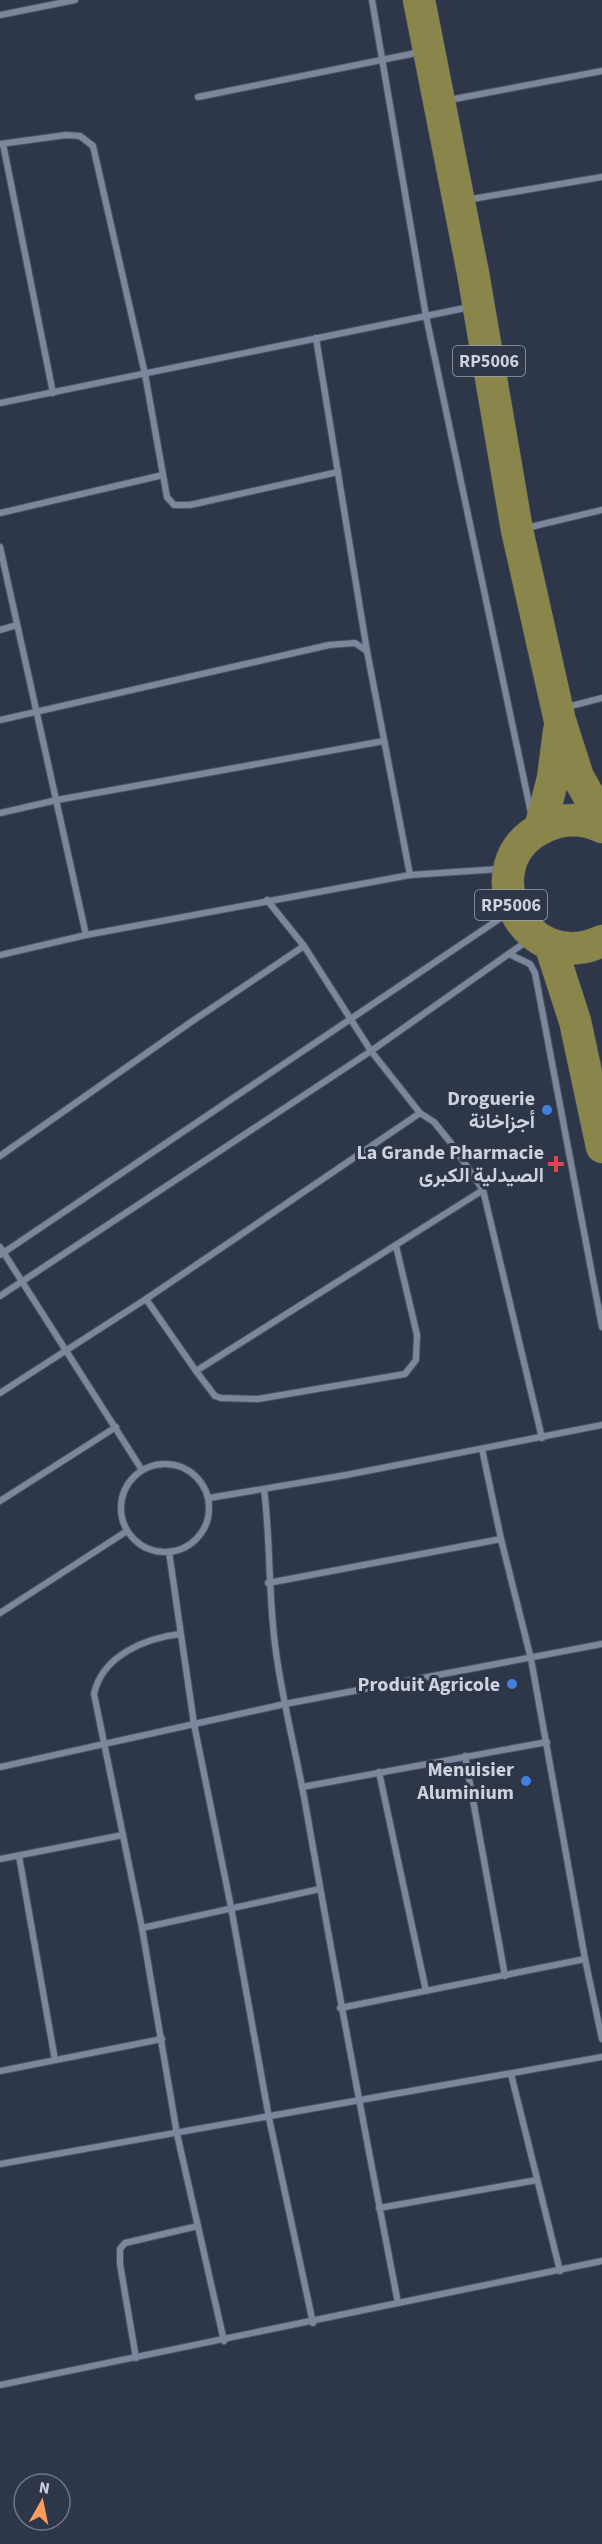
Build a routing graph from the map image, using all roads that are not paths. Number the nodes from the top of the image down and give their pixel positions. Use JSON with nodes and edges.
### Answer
{"nodes":[{"id":1,"x":75,"y":0,"type":"edge"},
{"id":2,"x":372,"y":0,"type":"edge"},
{"id":3,"x":419,"y":0,"type":"edge"},
{"id":4,"x":0,"y":15,"type":"edge"},
{"id":5,"x":429,"y":50,"type":"junction"},
{"id":6,"x":383,"y":60,"type":"junction"},
{"id":7,"x":602,"y":71,"type":"edge"},
{"id":8,"x":198,"y":97,"type":"dead end"},
{"id":9,"x":439,"y":102,"type":"junction"},
{"id":10,"x":1,"y":144,"type":"edge"},
{"id":11,"x":602,"y":177,"type":"edge"},
{"id":12,"x":459,"y":201,"type":"junction"},
{"id":13,"x":479,"y":305,"type":"junction"},
{"id":14,"x":426,"y":316,"type":"junction"},
{"id":15,"x":316,"y":338,"type":"junction"},
{"id":16,"x":145,"y":374,"type":"junction"},
{"id":17,"x":53,"y":393,"type":"junction"},
{"id":18,"x":0,"y":403,"type":"edge"},
{"id":19,"x":338,"y":472,"type":"junction"},
{"id":20,"x":163,"y":475,"type":"junction"},
{"id":21,"x":602,"y":510,"type":"edge"},
{"id":22,"x":0,"y":513,"type":"edge"},
{"id":23,"x":517,"y":530,"type":"junction"},
{"id":24,"x":0,"y":547,"type":"edge"},
{"id":25,"x":17,"y":625,"type":"junction"},
{"id":26,"x":0,"y":630,"type":"edge"},
{"id":27,"x":367,"y":651,"type":"junction"},
{"id":28,"x":602,"y":698,"type":"edge"},
{"id":29,"x":36,"y":712,"type":"junction"},
{"id":30,"x":559,"y":715,"type":"junction"},
{"id":31,"x":0,"y":720,"type":"edge"},
{"id":32,"x":384,"y":741,"type":"junction"},
{"id":33,"x":57,"y":800,"type":"junction"},
{"id":34,"x":0,"y":813,"type":"edge"},
{"id":35,"x":602,"y":819,"type":"edge"},
{"id":36,"x":602,"y":827,"type":"edge"},
{"id":37,"x":538,"y":830,"type":"junction"},
{"id":38,"x":510,"y":869,"type":"junction"},
{"id":39,"x":410,"y":875,"type":"junction"},
{"id":40,"x":267,"y":900,"type":"junction"},
{"id":41,"x":514,"y":910,"type":"junction"},
{"id":42,"x":86,"y":935,"type":"junction"},
{"id":43,"x":542,"y":940,"type":"junction"},
{"id":44,"x":602,"y":941,"type":"edge"},
{"id":45,"x":304,"y":946,"type":"junction"},
{"id":46,"x":509,"y":954,"type":"junction"},
{"id":47,"x":0,"y":955,"type":"edge"},
{"id":48,"x":352,"y":1019,"type":"junction"},
{"id":49,"x":371,"y":1051,"type":"junction"},
{"id":50,"x":420,"y":1113,"type":"junction"},
{"id":51,"x":602,"y":1147,"type":"edge"},
{"id":52,"x":0,"y":1156,"type":"edge"},
{"id":53,"x":483,"y":1190,"type":"junction"},
{"id":54,"x":396,"y":1246,"type":"junction"},
{"id":55,"x":1,"y":1252,"type":"edge"},
{"id":56,"x":22,"y":1281,"type":"junction"},
{"id":57,"x":0,"y":1296,"type":"edge"},
{"id":58,"x":146,"y":1299,"type":"junction"},
{"id":59,"x":602,"y":1327,"type":"edge"},
{"id":60,"x":65,"y":1351,"type":"junction"},
{"id":61,"x":196,"y":1371,"type":"junction"},
{"id":62,"x":0,"y":1394,"type":"edge"},
{"id":63,"x":602,"y":1425,"type":"edge"},
{"id":64,"x":116,"y":1427,"type":"junction"},
{"id":65,"x":542,"y":1438,"type":"junction"},
{"id":66,"x":483,"y":1449,"type":"junction"},
{"id":67,"x":142,"y":1470,"type":"junction"},
{"id":68,"x":264,"y":1490,"type":"junction"},
{"id":69,"x":209,"y":1498,"type":"junction"},
{"id":70,"x":0,"y":1501,"type":"edge"},
{"id":71,"x":127,"y":1531,"type":"junction"},
{"id":72,"x":501,"y":1539,"type":"junction"},
{"id":73,"x":169,"y":1552,"type":"junction"},
{"id":74,"x":268,"y":1583,"type":"junction"},
{"id":75,"x":0,"y":1613,"type":"edge"},
{"id":76,"x":180,"y":1634,"type":"junction"},
{"id":77,"x":602,"y":1644,"type":"edge"},
{"id":78,"x":531,"y":1659,"type":"junction"},
{"id":79,"x":285,"y":1704,"type":"junction"},
{"id":80,"x":194,"y":1724,"type":"junction"},
{"id":81,"x":547,"y":1742,"type":"junction"},
{"id":82,"x":104,"y":1744,"type":"junction"},
{"id":83,"x":465,"y":1755,"type":"junction"},
{"id":84,"x":0,"y":1767,"type":"edge"},
{"id":85,"x":379,"y":1772,"type":"junction"},
{"id":86,"x":302,"y":1787,"type":"junction"},
{"id":87,"x":123,"y":1835,"type":"junction"},
{"id":88,"x":19,"y":1856,"type":"junction"},
{"id":89,"x":0,"y":1859,"type":"edge"},
{"id":90,"x":320,"y":1889,"type":"junction"},
{"id":91,"x":231,"y":1907,"type":"junction"},
{"id":92,"x":142,"y":1928,"type":"junction"},
{"id":93,"x":585,"y":1959,"type":"junction"},
{"id":94,"x":505,"y":1976,"type":"junction"},
{"id":95,"x":426,"y":1991,"type":"junction"},
{"id":96,"x":340,"y":2008,"type":"junction"},
{"id":97,"x":162,"y":2039,"type":"junction"},
{"id":98,"x":602,"y":2039,"type":"edge"},
{"id":99,"x":602,"y":2057,"type":"edge"},
{"id":100,"x":55,"y":2060,"type":"junction"},
{"id":101,"x":0,"y":2071,"type":"edge"},
{"id":102,"x":512,"y":2074,"type":"junction"},
{"id":103,"x":361,"y":2101,"type":"junction"},
{"id":104,"x":269,"y":2118,"type":"junction"},
{"id":105,"x":177,"y":2134,"type":"junction"},
{"id":106,"x":0,"y":2164,"type":"edge"},
{"id":107,"x":537,"y":2180,"type":"junction"},
{"id":108,"x":379,"y":2208,"type":"junction"},
{"id":109,"x":198,"y":2226,"type":"junction"},
{"id":110,"x":602,"y":2261,"type":"edge"},
{"id":111,"x":560,"y":2271,"type":"junction"},
{"id":112,"x":398,"y":2303,"type":"junction"},
{"id":113,"x":313,"y":2322,"type":"junction"},
{"id":114,"x":224,"y":2341,"type":"junction"},
{"id":115,"x":136,"y":2358,"type":"junction"},
{"id":116,"x":0,"y":2385,"type":"edge"}],
"edges":[{"from":1,"to":4,"type":"street"},
{"from":2,"to":6,"type":"street"},
{"from":3,"to":5,"type":"main road","number":"RP5006"},
{"from":5,"to":6,"type":"street"},
{"from":5,"to":9,"type":"main road","number":"RP5006"},
{"from":6,"to":8,"type":"street"},
{"from":6,"to":14,"type":"street"},
{"from":7,"to":9,"type":"street"},
{"from":9,"to":12,"type":"main road","number":"RP5006"},
{"from":10,"to":16,"type":"street"},
{"from":10,"to":17,"type":"street"},
{"from":11,"to":12,"type":"street"},
{"from":12,"to":13,"type":"main road","number":"RP5006"},
{"from":13,"to":14,"type":"street"},
{"from":13,"to":23,"type":"main road","number":"RP5006"},
{"from":14,"to":15,"type":"street"},
{"from":14,"to":37,"type":"street"},
{"from":15,"to":16,"type":"street"},
{"from":15,"to":19,"type":"street"},
{"from":16,"to":17,"type":"street"},
{"from":16,"to":20,"type":"street"},
{"from":17,"to":18,"type":"street"},
{"from":19,"to":20,"type":"street"},
{"from":19,"to":27,"type":"street"},
{"from":20,"to":22,"type":"street"},
{"from":21,"to":23,"type":"street"},
{"from":23,"to":30,"type":"main road","number":"RP5006"},
{"from":24,"to":25,"type":"street"},
{"from":25,"to":26,"type":"street"},
{"from":25,"to":29,"type":"street"},
{"from":27,"to":29,"type":"street"},
{"from":27,"to":32,"type":"street"},
{"from":28,"to":30,"type":"street"},
{"from":29,"to":31,"type":"street"},
{"from":29,"to":33,"type":"street"},
{"from":30,"to":35,"type":"main road","number":"RP5006"},
{"from":30,"to":37,"type":"main road","number":"RP5006"},
{"from":32,"to":33,"type":"street"},
{"from":32,"to":39,"type":"street"},
{"from":33,"to":34,"type":"street"},
{"from":33,"to":42,"type":"street"},
{"from":36,"to":37,"type":"main road"},
{"from":37,"to":38,"type":"main road","number":"RP5006"},
{"from":38,"to":39,"type":"street"},
{"from":38,"to":41,"type":"main road","number":"RP5006"},
{"from":39,"to":40,"type":"street"},
{"from":40,"to":42,"type":"street"},
{"from":40,"to":45,"type":"street"},
{"from":41,"to":43,"type":"main road","number":"RP5006"},
{"from":41,"to":48,"type":"street"},
{"from":42,"to":47,"type":"street"},
{"from":43,"to":44,"type":"main road","number":"RP5006"},
{"from":43,"to":46,"type":"street"},
{"from":43,"to":51,"type":"main road","number":"RP5006"},
{"from":45,"to":48,"type":"street"},
{"from":45,"to":52,"type":"street"},
{"from":46,"to":49,"type":"street"},
{"from":46,"to":59,"type":"street"},
{"from":48,"to":49,"type":"street"},
{"from":48,"to":55,"type":"street"},
{"from":49,"to":50,"type":"street"},
{"from":49,"to":56,"type":"street"},
{"from":50,"to":53,"type":"street"},
{"from":50,"to":58,"type":"street"},
{"from":53,"to":54,"type":"street"},
{"from":53,"to":65,"type":"street"},
{"from":54,"to":61,"type":"street"},
{"from":54,"to":61,"type":"street"},
{"from":55,"to":56,"type":"street"},
{"from":56,"to":57,"type":"street"},
{"from":56,"to":60,"type":"street"},
{"from":58,"to":60,"type":"street"},
{"from":58,"to":61,"type":"street"},
{"from":60,"to":62,"type":"street"},
{"from":60,"to":64,"type":"street"},
{"from":63,"to":65,"type":"street"},
{"from":64,"to":67,"type":"street"},
{"from":64,"to":70,"type":"street"},
{"from":65,"to":66,"type":"street"},
{"from":66,"to":68,"type":"street"},
{"from":66,"to":72,"type":"street"},
{"from":67,"to":69,"type":"street"},
{"from":67,"to":71,"type":"street"},
{"from":68,"to":69,"type":"street"},
{"from":68,"to":74,"type":"street"},
{"from":69,"to":73,"type":"street"},
{"from":71,"to":73,"type":"street"},
{"from":71,"to":75,"type":"street"},
{"from":72,"to":74,"type":"street"},
{"from":72,"to":78,"type":"street"},
{"from":73,"to":76,"type":"street"},
{"from":74,"to":79,"type":"street"},
{"from":76,"to":80,"type":"street"},
{"from":76,"to":82,"type":"street"},
{"from":77,"to":78,"type":"street"},
{"from":78,"to":79,"type":"street"},
{"from":78,"to":81,"type":"street"},
{"from":79,"to":80,"type":"street"},
{"from":79,"to":86,"type":"street"},
{"from":80,"to":82,"type":"street"},
{"from":80,"to":91,"type":"street"},
{"from":81,"to":83,"type":"street"},
{"from":81,"to":93,"type":"street"},
{"from":82,"to":84,"type":"street"},
{"from":82,"to":87,"type":"street"},
{"from":83,"to":85,"type":"street"},
{"from":83,"to":94,"type":"street"},
{"from":85,"to":86,"type":"street"},
{"from":85,"to":95,"type":"street"},
{"from":86,"to":90,"type":"street"},
{"from":87,"to":88,"type":"street"},
{"from":87,"to":92,"type":"street"},
{"from":88,"to":89,"type":"street"},
{"from":88,"to":100,"type":"street"},
{"from":90,"to":91,"type":"street"},
{"from":90,"to":96,"type":"street"},
{"from":91,"to":92,"type":"street"},
{"from":91,"to":104,"type":"street"},
{"from":92,"to":97,"type":"street"},
{"from":93,"to":94,"type":"street"},
{"from":93,"to":98,"type":"street"},
{"from":94,"to":95,"type":"street"},
{"from":95,"to":96,"type":"street"},
{"from":96,"to":103,"type":"street"},
{"from":97,"to":100,"type":"street"},
{"from":97,"to":105,"type":"street"},
{"from":99,"to":102,"type":"street"},
{"from":100,"to":101,"type":"street"},
{"from":102,"to":103,"type":"street"},
{"from":102,"to":107,"type":"street"},
{"from":103,"to":104,"type":"street"},
{"from":103,"to":108,"type":"street"},
{"from":104,"to":105,"type":"street"},
{"from":104,"to":113,"type":"street"},
{"from":105,"to":106,"type":"street"},
{"from":105,"to":109,"type":"street"},
{"from":107,"to":108,"type":"street"},
{"from":107,"to":111,"type":"street"},
{"from":108,"to":112,"type":"street"},
{"from":109,"to":114,"type":"street"},
{"from":109,"to":115,"type":"street"},
{"from":110,"to":111,"type":"street"},
{"from":111,"to":112,"type":"street"},
{"from":112,"to":113,"type":"street"},
{"from":113,"to":114,"type":"street"},
{"from":114,"to":115,"type":"street"},
{"from":115,"to":116,"type":"street"}]}
